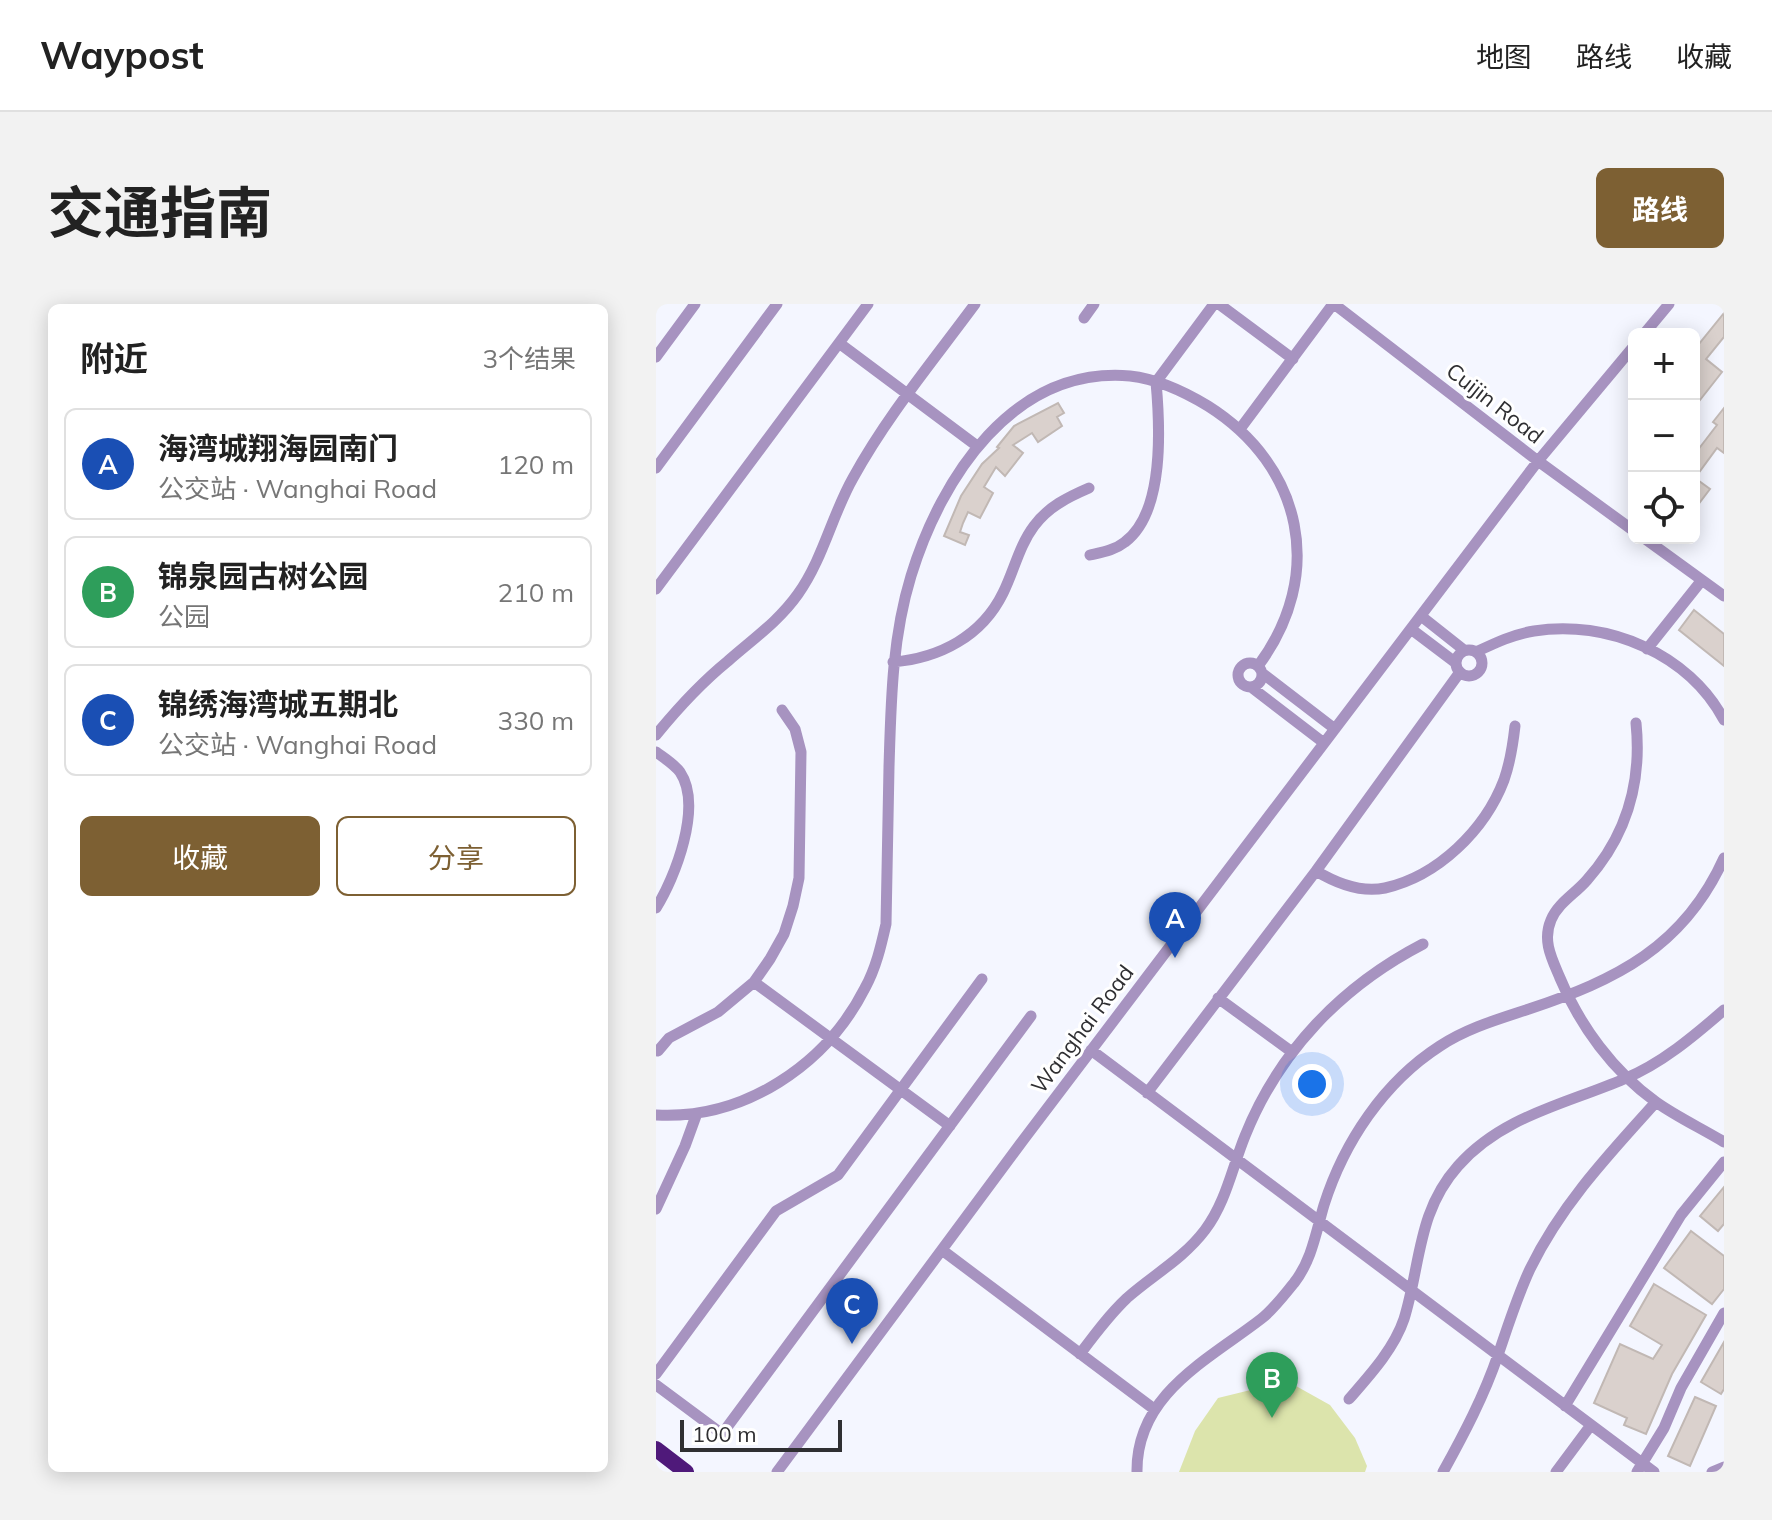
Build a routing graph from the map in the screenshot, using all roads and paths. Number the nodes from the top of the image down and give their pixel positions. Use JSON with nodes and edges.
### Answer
{"nodes":[{"id":1,"x":695,"y":304,"type":"edge"},
{"id":2,"x":777,"y":304,"type":"edge"},
{"id":3,"x":868,"y":304,"type":"edge"},
{"id":4,"x":975,"y":304,"type":"edge"},
{"id":5,"x":1094,"y":304,"type":"edge"},
{"id":6,"x":1216,"y":304,"type":"edge"},
{"id":7,"x":1334,"y":304,"type":"edge"},
{"id":8,"x":1669,"y":304,"type":"edge"},
{"id":9,"x":1084,"y":318,"type":"dead end"},
{"id":10,"x":1649,"y":328,"type":"edge"},
{"id":11,"x":839,"y":343,"type":"junction"},
{"id":12,"x":1628,"y":353,"type":"edge"},
{"id":13,"x":656,"y":357,"type":"edge"},
{"id":14,"x":1293,"y":359,"type":"junction"},
{"id":15,"x":1156,"y":382,"type":"junction"},
{"id":16,"x":908,"y":395,"type":"junction"},
{"id":17,"x":1240,"y":429,"type":"junction"},
{"id":18,"x":977,"y":446,"type":"junction"},
{"id":19,"x":1538,"y":461,"type":"junction"},
{"id":20,"x":656,"y":468,"type":"edge"},
{"id":21,"x":1089,"y":488,"type":"dead end"},
{"id":22,"x":1628,"y":527,"type":"edge"},
{"id":23,"x":1652,"y":544,"type":"edge"},
{"id":24,"x":1090,"y":555,"type":"dead end"},
{"id":25,"x":1702,"y":580,"type":"junction"},
{"id":26,"x":656,"y":589,"type":"edge"},
{"id":27,"x":1724,"y":596,"type":"edge"},
{"id":28,"x":1421,"y":616,"type":"junction"},
{"id":29,"x":1411,"y":629,"type":"junction"},
{"id":30,"x":1647,"y":649,"type":"junction"},
{"id":31,"x":1470,"y":651,"type":"junction"},
{"id":32,"x":893,"y":662,"type":"junction"},
{"id":33,"x":1458,"y":668,"type":"junction"},
{"id":34,"x":1260,"y":669,"type":"junction"},
{"id":35,"x":1251,"y":687,"type":"junction"},
{"id":36,"x":1704,"y":689,"type":"junction"},
{"id":37,"x":1724,"y":702,"type":"edge"},
{"id":38,"x":782,"y":710,"type":"dead end"},
{"id":39,"x":1724,"y":720,"type":"edge"},
{"id":40,"x":1636,"y":723,"type":"dead end"},
{"id":41,"x":1515,"y":726,"type":"dead end"},
{"id":42,"x":1335,"y":729,"type":"junction"},
{"id":43,"x":656,"y":735,"type":"edge"},
{"id":44,"x":1324,"y":743,"type":"junction"},
{"id":45,"x":656,"y":752,"type":"edge"},
{"id":46,"x":1724,"y":858,"type":"edge"},
{"id":47,"x":1316,"y":871,"type":"junction"},
{"id":48,"x":656,"y":908,"type":"edge"},
{"id":49,"x":1423,"y":944,"type":"dead end"},
{"id":50,"x":982,"y":979,"type":"dead end"},
{"id":51,"x":754,"y":982,"type":"junction"},
{"id":52,"x":1568,"y":996,"type":"junction"},
{"id":53,"x":1218,"y":998,"type":"junction"},
{"id":54,"x":1724,"y":1010,"type":"edge"},
{"id":55,"x":1031,"y":1016,"type":"dead end"},
{"id":56,"x":832,"y":1039,"type":"junction"},
{"id":57,"x":1091,"y":1050,"type":"junction"},
{"id":58,"x":658,"y":1051,"type":"edge"},
{"id":59,"x":1292,"y":1052,"type":"junction"},
{"id":60,"x":1627,"y":1078,"type":"junction"},
{"id":61,"x":901,"y":1090,"type":"junction"},
{"id":62,"x":1147,"y":1093,"type":"junction"},
{"id":63,"x":1656,"y":1102,"type":"junction"},
{"id":64,"x":697,"y":1113,"type":"junction"},
{"id":65,"x":656,"y":1115,"type":"edge"},
{"id":66,"x":950,"y":1126,"type":"junction"},
{"id":67,"x":1724,"y":1142,"type":"edge"},
{"id":68,"x":1237,"y":1160,"type":"junction"},
{"id":69,"x":1724,"y":1162,"type":"edge"},
{"id":70,"x":656,"y":1209,"type":"edge"},
{"id":71,"x":1321,"y":1223,"type":"junction"},
{"id":72,"x":942,"y":1250,"type":"junction"},
{"id":73,"x":1411,"y":1290,"type":"junction"},
{"id":74,"x":1724,"y":1313,"type":"edge"},
{"id":75,"x":1080,"y":1354,"type":"junction"},
{"id":76,"x":1498,"y":1355,"type":"junction"},
{"id":77,"x":656,"y":1374,"type":"edge"},
{"id":78,"x":656,"y":1385,"type":"edge"},
{"id":79,"x":1349,"y":1399,"type":"dead end"},
{"id":80,"x":1565,"y":1406,"type":"junction"},
{"id":81,"x":1154,"y":1409,"type":"junction"},
{"id":82,"x":1591,"y":1425,"type":"junction"},
{"id":83,"x":656,"y":1449,"type":"edge"},
{"id":84,"x":1724,"y":1467,"type":"edge"},
{"id":85,"x":1640,"y":1468,"type":"edge"},
{"id":86,"x":686,"y":1472,"type":"edge"},
{"id":87,"x":777,"y":1472,"type":"edge"},
{"id":88,"x":1137,"y":1472,"type":"edge"},
{"id":89,"x":1443,"y":1472,"type":"edge"},
{"id":90,"x":1556,"y":1472,"type":"edge"},
{"id":91,"x":1654,"y":1472,"type":"edge"},
{"id":92,"x":1712,"y":1472,"type":"edge"}],
"edges":[{"from":1,"to":13,"type":"street"},
{"from":2,"to":20,"type":"street"},
{"from":3,"to":11,"type":"street"},
{"from":4,"to":16,"type":"street"},
{"from":5,"to":9,"type":"street"},
{"from":6,"to":14,"type":"street"},
{"from":6,"to":15,"type":"street"},
{"from":7,"to":14,"type":"street"},
{"from":7,"to":19,"type":"street","name":"Cuijin Road"},
{"from":8,"to":10,"type":"street"},
{"from":11,"to":16,"type":"street"},
{"from":11,"to":26,"type":"street"},
{"from":12,"to":19,"type":"street","name":"Wanghai Road"},
{"from":14,"to":17,"type":"street"},
{"from":15,"to":17,"type":"street"},
{"from":15,"to":18,"type":"street"},
{"from":15,"to":24,"type":"street"},
{"from":16,"to":18,"type":"street"},
{"from":16,"to":43,"type":"street"},
{"from":17,"to":34,"type":"street"},
{"from":18,"to":32,"type":"street"},
{"from":19,"to":22,"type":"street","name":"Cuijin Road"},
{"from":19,"to":28,"type":"street","name":"Wanghai Road"},
{"from":21,"to":32,"type":"street"},
{"from":23,"to":25,"type":"street"},
{"from":25,"to":27,"type":"street"},
{"from":25,"to":30,"type":"street"},
{"from":28,"to":29,"type":"street","name":"Wanghai Road"},
{"from":28,"to":31,"type":"street"},
{"from":29,"to":33,"type":"street"},
{"from":29,"to":42,"type":"street","name":"Wanghai Road"},
{"from":30,"to":31,"type":"street"},
{"from":30,"to":36,"type":"street"},
{"from":31,"to":33,"type":"street"},
{"from":31,"to":33,"type":"street"},
{"from":32,"to":56,"type":"street"},
{"from":33,"to":47,"type":"street"},
{"from":34,"to":35,"type":"street"},
{"from":34,"to":35,"type":"street"},
{"from":34,"to":42,"type":"street"},
{"from":35,"to":44,"type":"street"},
{"from":36,"to":37,"type":"street"},
{"from":36,"to":39,"type":"street"},
{"from":38,"to":51,"type":"street"},
{"from":40,"to":52,"type":"street"},
{"from":41,"to":47,"type":"street"},
{"from":42,"to":44,"type":"street","name":"Wanghai Road"},
{"from":44,"to":57,"type":"street","name":"Wanghai Road"},
{"from":45,"to":48,"type":"street"},
{"from":46,"to":52,"type":"street"},
{"from":47,"to":53,"type":"street"},
{"from":49,"to":59,"type":"street"},
{"from":50,"to":61,"type":"street"},
{"from":51,"to":56,"type":"street"},
{"from":51,"to":58,"type":"street"},
{"from":52,"to":60,"type":"street"},
{"from":52,"to":71,"type":"street"},
{"from":53,"to":59,"type":"street"},
{"from":53,"to":62,"type":"street"},
{"from":54,"to":60,"type":"street"},
{"from":55,"to":66,"type":"street"},
{"from":56,"to":61,"type":"street"},
{"from":56,"to":64,"type":"street"},
{"from":57,"to":62,"type":"street"},
{"from":57,"to":72,"type":"street","name":"Wanghai Road"},
{"from":59,"to":68,"type":"street"},
{"from":60,"to":63,"type":"street"},
{"from":60,"to":73,"type":"street"},
{"from":61,"to":66,"type":"street"},
{"from":61,"to":77,"type":"street"},
{"from":62,"to":68,"type":"street"},
{"from":63,"to":67,"type":"street"},
{"from":63,"to":76,"type":"street"},
{"from":64,"to":65,"type":"street"},
{"from":64,"to":70,"type":"street"},
{"from":66,"to":78,"type":"street"},
{"from":68,"to":71,"type":"street"},
{"from":68,"to":75,"type":"street"},
{"from":69,"to":80,"type":"street"},
{"from":71,"to":73,"type":"street"},
{"from":71,"to":81,"type":"street"},
{"from":72,"to":75,"type":"street"},
{"from":72,"to":87,"type":"street","name":"Wanghai Road"},
{"from":73,"to":76,"type":"street"},
{"from":73,"to":79,"type":"street"},
{"from":74,"to":85,"type":"street"},
{"from":75,"to":81,"type":"street"},
{"from":76,"to":80,"type":"street"},
{"from":76,"to":89,"type":"street"},
{"from":80,"to":82,"type":"street"},
{"from":81,"to":88,"type":"street"},
{"from":82,"to":85,"type":"street"},
{"from":82,"to":90,"type":"street"},
{"from":83,"to":86,"type":"highway"},
{"from":84,"to":92,"type":"street"},
{"from":85,"to":91,"type":"street"}]}
